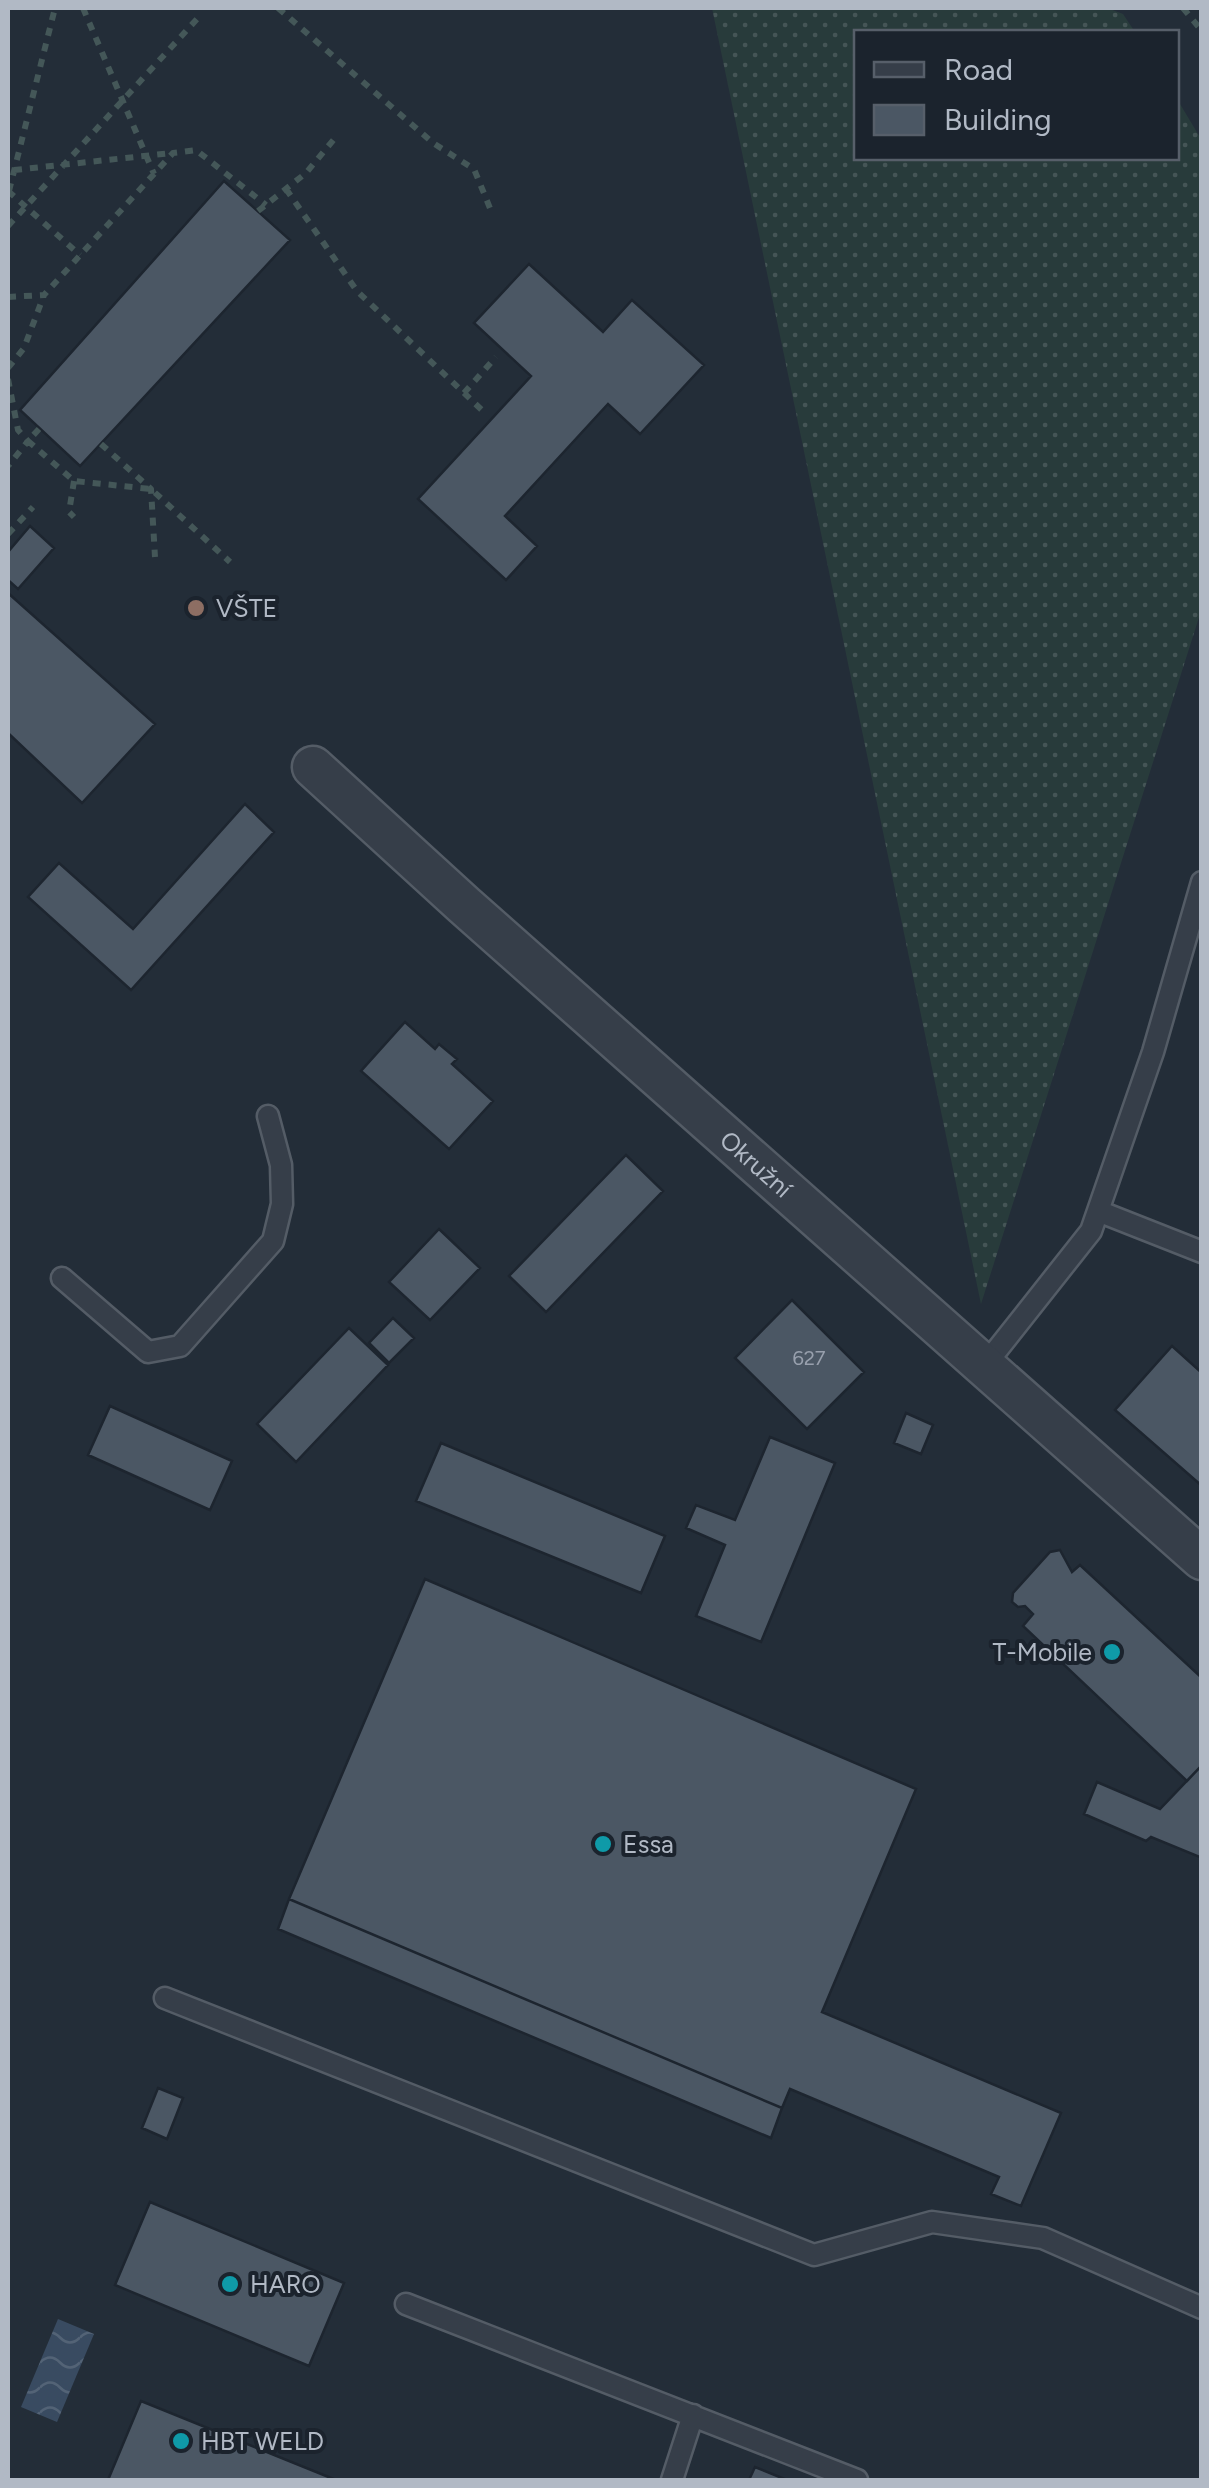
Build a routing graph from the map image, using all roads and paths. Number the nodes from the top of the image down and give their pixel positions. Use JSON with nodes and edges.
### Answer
{"nodes":[{"id":1,"x":55,"y":8,"type":"edge"},
{"id":2,"x":82,"y":8,"type":"edge"},
{"id":3,"x":278,"y":8,"type":"edge"},
{"id":4,"x":1182,"y":8,"type":"edge"},
{"id":5,"x":197,"y":19,"type":"dead end"},
{"id":6,"x":1202,"y":31,"type":"edge"},
{"id":7,"x":122,"y":101,"type":"junction"},
{"id":8,"x":336,"y":138,"type":"dead end"},
{"id":9,"x":173,"y":153,"type":"junction"},
{"id":10,"x":146,"y":156,"type":"junction"},
{"id":11,"x":64,"y":165,"type":"junction"},
{"id":12,"x":14,"y":170,"type":"junction"},
{"id":13,"x":154,"y":174,"type":"junction"},
{"id":14,"x":286,"y":189,"type":"junction"},
{"id":15,"x":8,"y":191,"type":"edge"},
{"id":16,"x":266,"y":205,"type":"junction"},
{"id":17,"x":26,"y":206,"type":"junction"},
{"id":18,"x":258,"y":211,"type":"dead end"},
{"id":19,"x":492,"y":213,"type":"dead end"},
{"id":20,"x":8,"y":226,"type":"edge"},
{"id":21,"x":80,"y":255,"type":"junction"},
{"id":22,"x":44,"y":295,"type":"junction"},
{"id":23,"x":8,"y":296,"type":"edge"},
{"id":24,"x":496,"y":357,"type":"dead end"},
{"id":25,"x":8,"y":368,"type":"edge"},
{"id":26,"x":8,"y":378,"type":"edge"},
{"id":27,"x":464,"y":394,"type":"junction"},
{"id":28,"x":485,"y":412,"type":"dead end"},
{"id":29,"x":39,"y":429,"type":"dead end"},
{"id":30,"x":28,"y":441,"type":"junction"},
{"id":31,"x":101,"y":444,"type":"dead end"},
{"id":32,"x":8,"y":466,"type":"edge"},
{"id":33,"x":74,"y":481,"type":"junction"},
{"id":34,"x":150,"y":489,"type":"junction"},
{"id":35,"x":33,"y":507,"type":"dead end"},
{"id":36,"x":74,"y":517,"type":"dead end"},
{"id":37,"x":8,"y":534,"type":"edge"},
{"id":38,"x":154,"y":557,"type":"dead end"},
{"id":39,"x":230,"y":562,"type":"dead end"},
{"id":40,"x":313,"y":767,"type":"dead end"},
{"id":41,"x":1202,"y":882,"type":"edge"},
{"id":42,"x":268,"y":1116,"type":"dead end"},
{"id":43,"x":1098,"y":1211,"type":"junction"},
{"id":44,"x":1202,"y":1252,"type":"edge"},
{"id":45,"x":62,"y":1278,"type":"dead end"},
{"id":46,"x":985,"y":1364,"type":"junction"},
{"id":47,"x":1202,"y":1559,"type":"edge"},
{"id":48,"x":165,"y":1998,"type":"dead end"},
{"id":49,"x":406,"y":2304,"type":"dead end"},
{"id":50,"x":1202,"y":2308,"type":"edge"},
{"id":51,"x":692,"y":2415,"type":"junction"},
{"id":52,"x":672,"y":2480,"type":"edge"},
{"id":53,"x":857,"y":2480,"type":"edge"}],
"edges":[{"from":1,"to":12,"type":"path"},
{"from":2,"to":7,"type":"path"},
{"from":3,"to":19,"type":"path"},
{"from":4,"to":6,"type":"path"},
{"from":5,"to":7,"type":"path"},
{"from":7,"to":10,"type":"path"},
{"from":7,"to":11,"type":"path"},
{"from":8,"to":14,"type":"path"},
{"from":9,"to":10,"type":"path"},
{"from":9,"to":13,"type":"path"},
{"from":9,"to":16,"type":"path"},
{"from":10,"to":11,"type":"path"},
{"from":10,"to":13,"type":"path"},
{"from":11,"to":12,"type":"path"},
{"from":11,"to":17,"type":"path"},
{"from":12,"to":15,"type":"path"},
{"from":13,"to":21,"type":"path"},
{"from":14,"to":16,"type":"path"},
{"from":14,"to":27,"type":"path"},
{"from":15,"to":17,"type":"path"},
{"from":16,"to":18,"type":"path"},
{"from":17,"to":20,"type":"path"},
{"from":17,"to":21,"type":"path"},
{"from":21,"to":22,"type":"path"},
{"from":22,"to":23,"type":"path"},
{"from":22,"to":25,"type":"path"},
{"from":24,"to":27,"type":"path"},
{"from":26,"to":30,"type":"path"},
{"from":27,"to":28,"type":"path"},
{"from":29,"to":30,"type":"path"},
{"from":30,"to":32,"type":"path"},
{"from":30,"to":33,"type":"path"},
{"from":31,"to":34,"type":"path"},
{"from":33,"to":34,"type":"path"},
{"from":33,"to":36,"type":"path"},
{"from":34,"to":38,"type":"path"},
{"from":34,"to":39,"type":"path"},
{"from":35,"to":37,"type":"path"},
{"from":40,"to":46,"type":"street","name":"Okružní"},
{"from":41,"to":43,"type":"lane"},
{"from":42,"to":45,"type":"lane"},
{"from":43,"to":44,"type":"lane"},
{"from":43,"to":46,"type":"lane"},
{"from":46,"to":47,"type":"street","name":"Okružní"},
{"from":48,"to":50,"type":"lane"},
{"from":49,"to":51,"type":"lane"},
{"from":51,"to":52,"type":"lane"},
{"from":51,"to":53,"type":"lane"}]}
